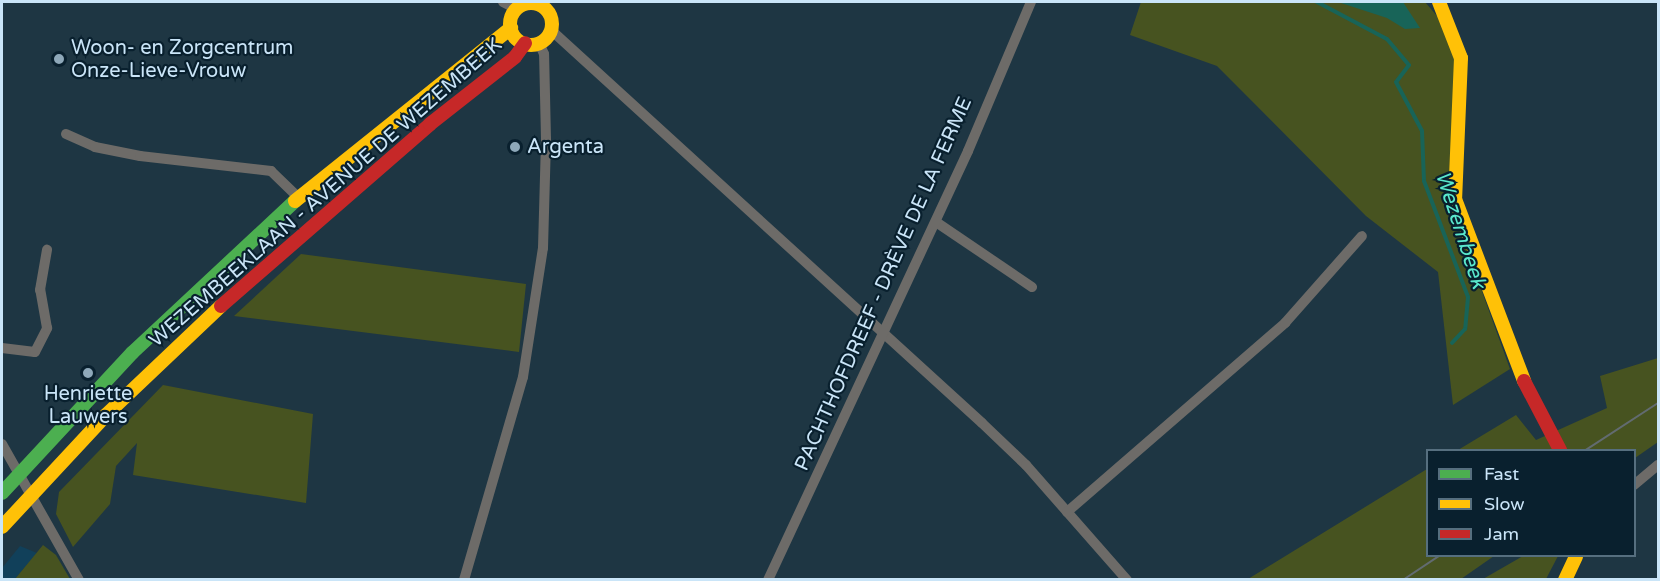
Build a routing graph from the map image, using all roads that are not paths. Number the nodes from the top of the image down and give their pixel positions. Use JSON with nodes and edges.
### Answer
{"nodes":[{"id":1,"x":503,"y":2,"type":"edge"},
{"id":2,"x":1031,"y":2,"type":"edge"},
{"id":3,"x":1439,"y":2,"type":"edge"},
{"id":4,"x":542,"y":3,"type":"edge"},
{"id":5,"x":517,"y":9,"type":"junction"},
{"id":6,"x":511,"y":28,"type":"junction"},
{"id":7,"x":551,"y":30,"type":"junction"},
{"id":8,"x":532,"y":43,"type":"junction"},
{"id":9,"x":66,"y":134,"type":"dead end"},
{"id":10,"x":299,"y":198,"type":"junction"},
{"id":11,"x":936,"y":222,"type":"junction"},
{"id":12,"x":1362,"y":237,"type":"dead end"},
{"id":13,"x":46,"y":250,"type":"dead end"},
{"id":14,"x":1032,"y":286,"type":"dead end"},
{"id":15,"x":885,"y":331,"type":"junction"},
{"id":16,"x":2,"y":348,"type":"edge"},
{"id":17,"x":2,"y":444,"type":"edge"},
{"id":18,"x":1559,"y":449,"type":"edge"},
{"id":19,"x":1659,"y":465,"type":"edge"},
{"id":20,"x":19,"y":473,"type":"junction"},
{"id":21,"x":1636,"y":484,"type":"edge"},
{"id":22,"x":2,"y":493,"type":"edge"},
{"id":23,"x":30,"y":495,"type":"junction"},
{"id":24,"x":1067,"y":512,"type":"junction"},
{"id":25,"x":2,"y":527,"type":"edge"},
{"id":26,"x":1575,"y":557,"type":"edge"},
{"id":27,"x":79,"y":579,"type":"edge"},
{"id":28,"x":464,"y":579,"type":"edge"},
{"id":29,"x":770,"y":579,"type":"edge"},
{"id":30,"x":1127,"y":579,"type":"edge"},
{"id":31,"x":1565,"y":579,"type":"edge"}],
"edges":[{"from":1,"to":5,"type":"street"},
{"from":2,"to":11,"type":"street","name":"PACHTHOFDREEF - DRÈVE DE LA FERME"},
{"from":3,"to":18,"type":"main road"},
{"from":4,"to":5,"type":"main road"},
{"from":4,"to":7,"type":"main road"},
{"from":5,"to":6,"type":"main road","name":"WEZEMBEEKLAAN - AVENUE DE WEZEMBEEK"},
{"from":6,"to":8,"type":"main road","name":"WEZEMBEEKLAAN - AVENUE DE WEZEMBEEK"},
{"from":6,"to":10,"type":"main road","name":"WEZEMBEEKLAAN - AVENUE DE WEZEMBEEK"},
{"from":7,"to":8,"type":"main road","name":"WEZEMBEEKLAAN - AVENUE DE WEZEMBEEK"},
{"from":7,"to":15,"type":"street"},
{"from":8,"to":23,"type":"main road","name":"WEZEMBEEKLAAN - AVENUE DE WEZEMBEEK"},
{"from":8,"to":28,"type":"street"},
{"from":9,"to":10,"type":"street"},
{"from":10,"to":20,"type":"main road","name":"WEZEMBEEKLAAN - AVENUE DE WEZEMBEEK"},
{"from":11,"to":14,"type":"street"},
{"from":11,"to":15,"type":"street","name":"PACHTHOFDREEF - DRÈVE DE LA FERME"},
{"from":12,"to":24,"type":"street"},
{"from":13,"to":16,"type":"street"},
{"from":15,"to":24,"type":"street"},
{"from":15,"to":29,"type":"street","name":"PACHTHOFDREEF - DRÈVE DE LA FERME"},
{"from":17,"to":20,"type":"street"},
{"from":19,"to":21,"type":"street"},
{"from":20,"to":22,"type":"main road","name":"WEZEMBEEKLAAN - AVENUE DE WEZEMBEEK"},
{"from":20,"to":23,"type":"street"},
{"from":23,"to":25,"type":"main road","name":"WEZEMBEEKLAAN - AVENUE DE WEZEMBEEK"},
{"from":23,"to":27,"type":"street"},
{"from":24,"to":30,"type":"street"},
{"from":26,"to":31,"type":"main road"}]}
